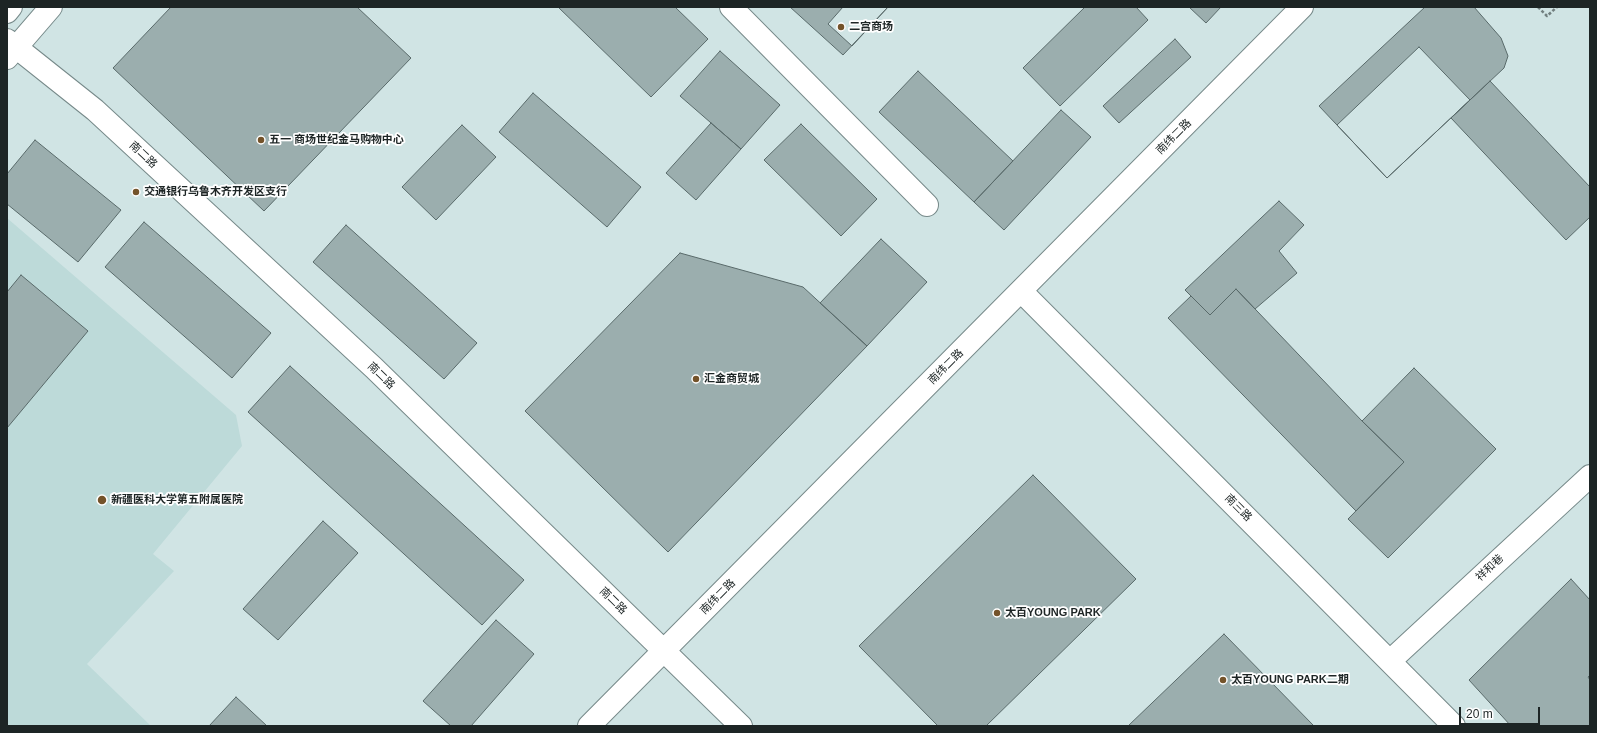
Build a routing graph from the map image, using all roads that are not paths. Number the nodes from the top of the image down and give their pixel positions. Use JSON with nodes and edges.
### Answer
{"nodes":[{"id":1,"x":12,"y":7,"type":"edge"},
{"id":2,"x":50,"y":7,"type":"edge"},
{"id":3,"x":731,"y":7,"type":"edge"},
{"id":4,"x":1302,"y":7,"type":"edge"},
{"id":5,"x":7,"y":12,"type":"edge"},
{"id":6,"x":10,"y":48,"type":"edge"},
{"id":7,"x":927,"y":205,"type":"dead end"},
{"id":8,"x":1021,"y":291,"type":"junction"},
{"id":9,"x":1590,"y":476,"type":"edge"},
{"id":10,"x":665,"y":651,"type":"junction"},
{"id":11,"x":1390,"y":661,"type":"junction"},
{"id":12,"x":589,"y":726,"type":"edge"},
{"id":13,"x":742,"y":726,"type":"edge"},
{"id":14,"x":1454,"y":726,"type":"edge"}],
"edges":[{"from":1,"to":5,"type":"street"},
{"from":2,"to":6,"type":"street"},
{"from":3,"to":7,"type":"street"},
{"from":4,"to":8,"type":"street","name":"南纬二路"},
{"from":6,"to":10,"type":"street","name":"南二路"},
{"from":8,"to":10,"type":"street","name":"南纬二路"},
{"from":8,"to":11,"type":"street","name":"南三路"},
{"from":9,"to":11,"type":"street","name":"祥和巷"},
{"from":10,"to":12,"type":"street","name":"南纬二路"},
{"from":10,"to":13,"type":"street","name":"南二路"},
{"from":11,"to":14,"type":"street","name":"南三路"}]}
